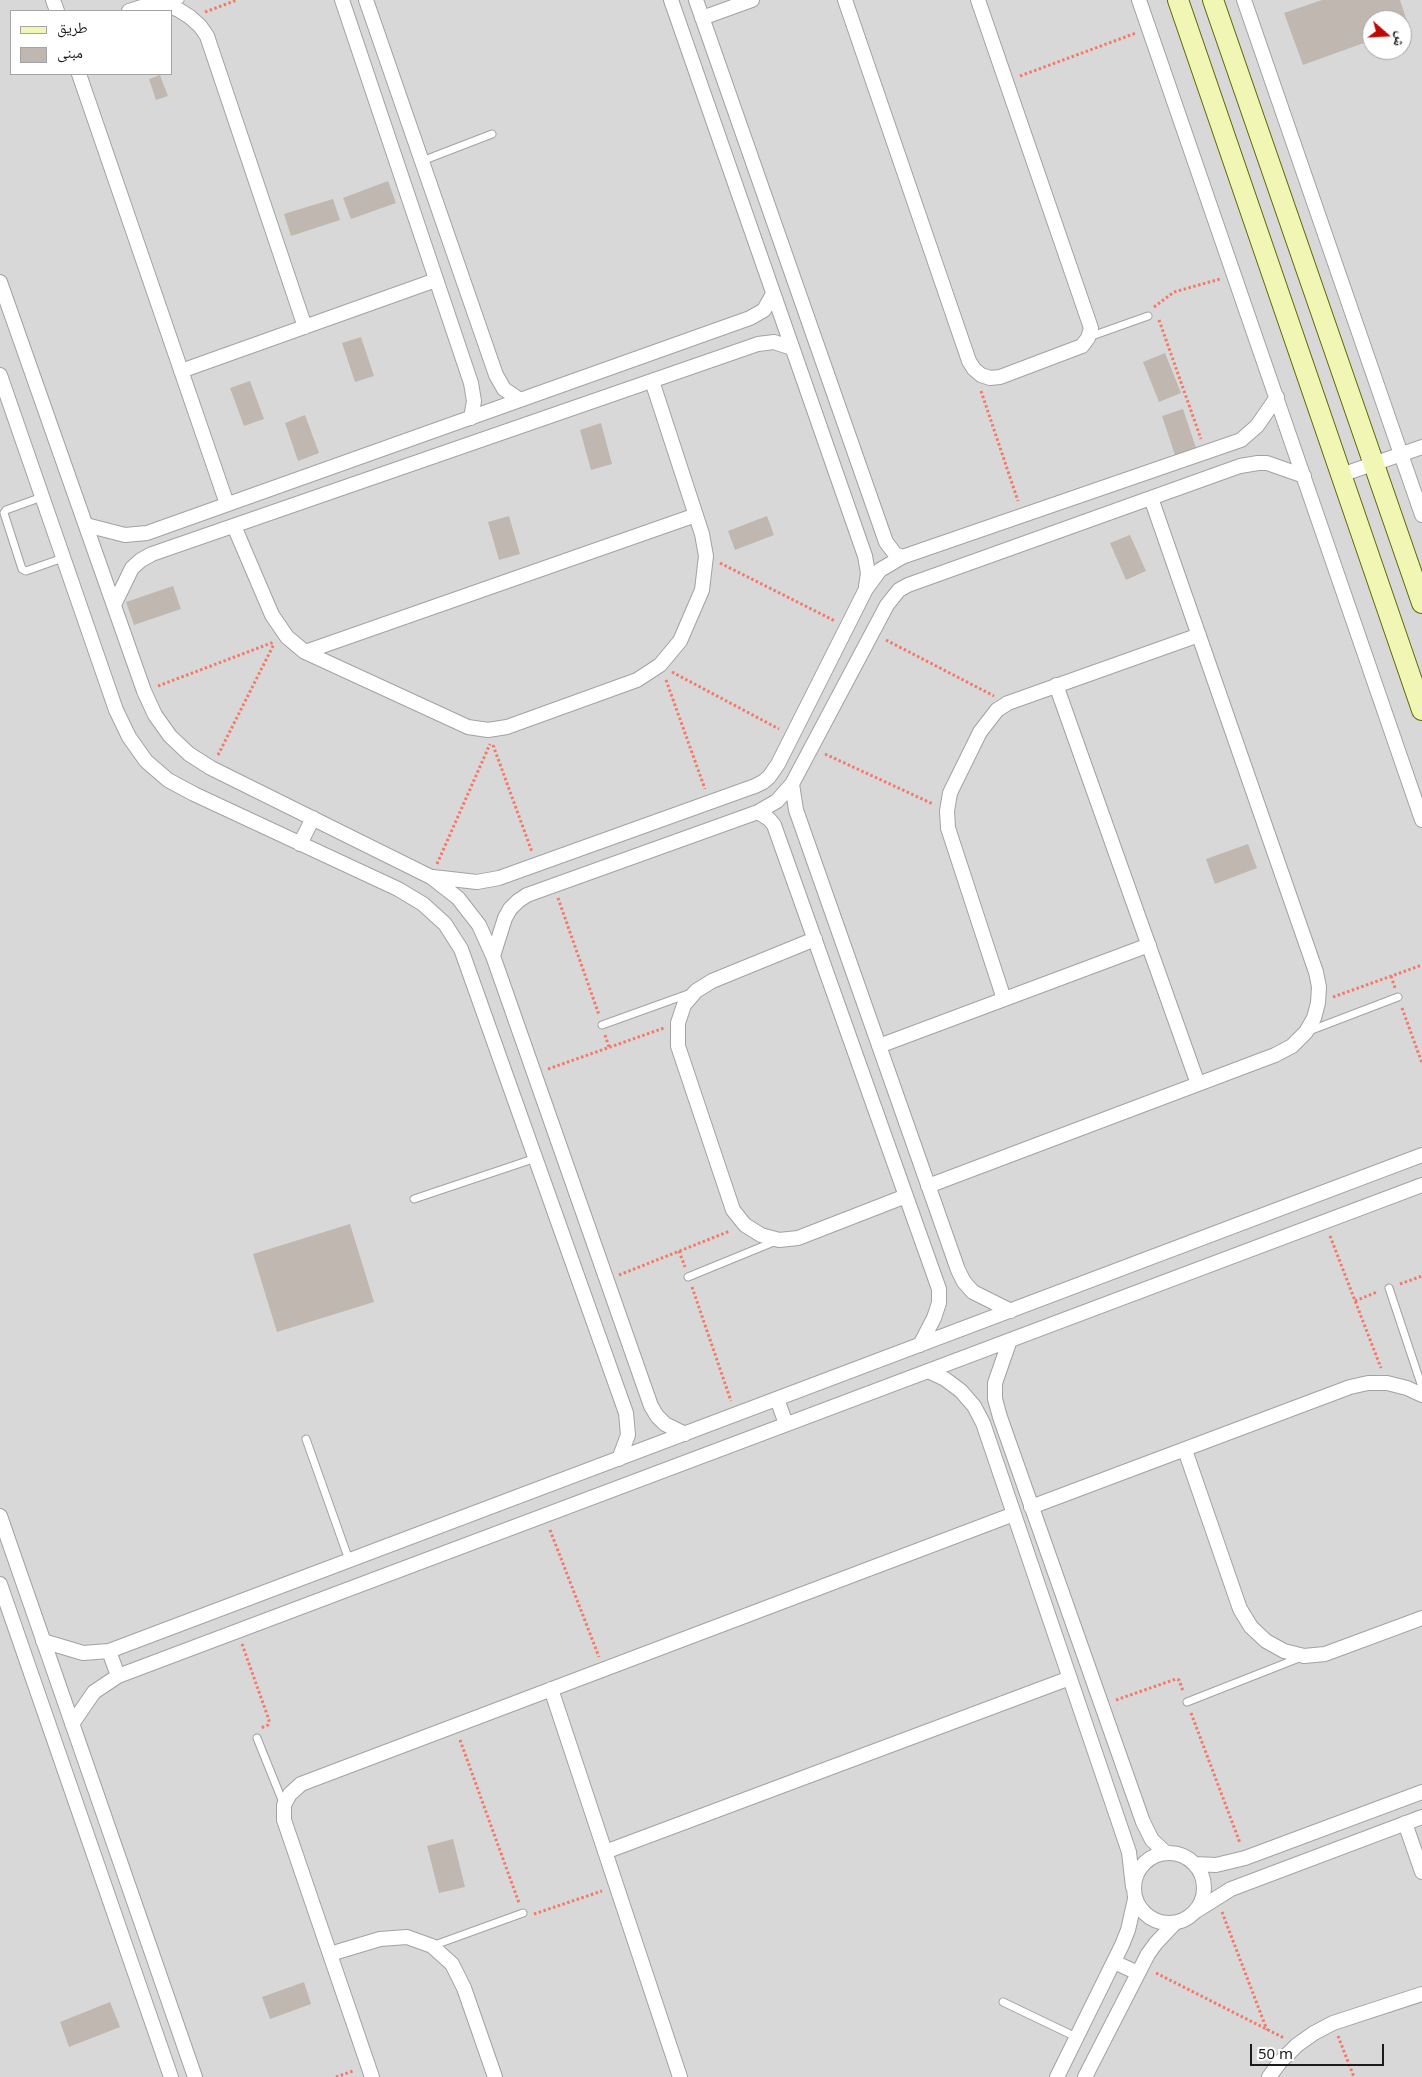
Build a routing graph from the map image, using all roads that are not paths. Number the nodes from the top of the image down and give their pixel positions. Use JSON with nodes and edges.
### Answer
{"nodes":[{"id":1,"x":180,"y":0,"type":"edge"},
{"id":2,"x":342,"y":0,"type":"edge"},
{"id":3,"x":366,"y":0,"type":"edge"},
{"id":4,"x":671,"y":0,"type":"edge"},
{"id":5,"x":696,"y":0,"type":"edge"},
{"id":6,"x":752,"y":0,"type":"edge"},
{"id":7,"x":846,"y":0,"type":"edge"},
{"id":8,"x":978,"y":0,"type":"edge"},
{"id":9,"x":1138,"y":0,"type":"edge"},
{"id":10,"x":1178,"y":0,"type":"edge"},
{"id":11,"x":1213,"y":0,"type":"edge"},
{"id":12,"x":1244,"y":0,"type":"edge"},
{"id":13,"x":166,"y":6,"type":"junction"},
{"id":14,"x":132,"y":10,"type":"edge"},
{"id":15,"x":702,"y":18,"type":"junction"},
{"id":16,"x":78,"y":75,"type":"edge"},
{"id":17,"x":492,"y":134,"type":"dead end"},
{"id":18,"x":422,"y":161,"type":"junction"},
{"id":19,"x":436,"y":280,"type":"junction"},
{"id":20,"x":0,"y":282,"type":"edge"},
{"id":21,"x":774,"y":294,"type":"junction"},
{"id":22,"x":1148,"y":316,"type":"road end"},
{"id":23,"x":305,"y":327,"type":"junction"},
{"id":24,"x":1088,"y":338,"type":"junction"},
{"id":25,"x":792,"y":348,"type":"junction"},
{"id":26,"x":181,"y":371,"type":"junction"},
{"id":27,"x":0,"y":375,"type":"edge"},
{"id":28,"x":652,"y":381,"type":"junction"},
{"id":29,"x":1277,"y":397,"type":"junction"},
{"id":30,"x":520,"y":400,"type":"junction"},
{"id":31,"x":471,"y":418,"type":"junction"},
{"id":32,"x":1422,"y":447,"type":"edge"},
{"id":33,"x":1401,"y":454,"type":"junction"},
{"id":34,"x":1374,"y":464,"type":"junction"},
{"id":35,"x":1341,"y":475,"type":"junction"},
{"id":36,"x":1304,"y":476,"type":"junction"},
{"id":37,"x":42,"y":497,"type":"junction"},
{"id":38,"x":1152,"y":498,"type":"junction"},
{"id":39,"x":227,"y":504,"type":"junction"},
{"id":40,"x":696,"y":515,"type":"junction"},
{"id":41,"x":1422,"y":515,"type":"edge"},
{"id":42,"x":86,"y":525,"type":"junction"},
{"id":43,"x":234,"y":526,"type":"junction"},
{"id":44,"x":902,"y":557,"type":"junction"},
{"id":45,"x":63,"y":558,"type":"junction"},
{"id":46,"x":866,"y":589,"type":"junction"},
{"id":47,"x":1422,"y":603,"type":"edge"},
{"id":48,"x":114,"y":605,"type":"junction"},
{"id":49,"x":1199,"y":636,"type":"junction"},
{"id":50,"x":305,"y":652,"type":"junction"},
{"id":51,"x":1056,"y":685,"type":"junction"},
{"id":52,"x":1422,"y":710,"type":"edge"},
{"id":53,"x":792,"y":784,"type":"junction"},
{"id":54,"x":758,"y":812,"type":"junction"},
{"id":55,"x":313,"y":818,"type":"junction"},
{"id":56,"x":1422,"y":820,"type":"edge"},
{"id":57,"x":300,"y":844,"type":"junction"},
{"id":58,"x":431,"y":877,"type":"junction"},
{"id":59,"x":815,"y":939,"type":"junction"},
{"id":60,"x":1149,"y":945,"type":"junction"},
{"id":61,"x":493,"y":956,"type":"junction"},
{"id":62,"x":696,"y":991,"type":"junction"},
{"id":63,"x":1398,"y":997,"type":"road end"},
{"id":64,"x":1004,"y":999,"type":"junction"},
{"id":65,"x":602,"y":1025,"type":"road end"},
{"id":66,"x":1306,"y":1032,"type":"junction"},
{"id":67,"x":879,"y":1046,"type":"junction"},
{"id":68,"x":1198,"y":1084,"type":"junction"},
{"id":69,"x":1422,"y":1156,"type":"edge"},
{"id":70,"x":536,"y":1158,"type":"junction"},
{"id":71,"x":1422,"y":1185,"type":"edge"},
{"id":72,"x":928,"y":1186,"type":"junction"},
{"id":73,"x":906,"y":1196,"type":"junction"},
{"id":74,"x":414,"y":1199,"type":"dead end"},
{"id":75,"x":779,"y":1240,"type":"junction"},
{"id":76,"x":958,"y":1270,"type":"junction"},
{"id":77,"x":688,"y":1277,"type":"road end"},
{"id":78,"x":935,"y":1277,"type":"junction"},
{"id":79,"x":1389,"y":1288,"type":"dead end"},
{"id":80,"x":1011,"y":1310,"type":"junction"},
{"id":81,"x":1010,"y":1340,"type":"junction"},
{"id":82,"x":920,"y":1345,"type":"junction"},
{"id":83,"x":928,"y":1371,"type":"junction"},
{"id":84,"x":1422,"y":1387,"type":"edge"},
{"id":85,"x":1422,"y":1396,"type":"edge"},
{"id":86,"x":777,"y":1399,"type":"junction"},
{"id":87,"x":1000,"y":1417,"type":"junction"},
{"id":88,"x":983,"y":1423,"type":"junction"},
{"id":89,"x":786,"y":1424,"type":"junction"},
{"id":90,"x":686,"y":1434,"type":"junction"},
{"id":91,"x":306,"y":1439,"type":"dead end"},
{"id":92,"x":1185,"y":1450,"type":"junction"},
{"id":93,"x":619,"y":1459,"type":"junction"},
{"id":94,"x":1031,"y":1507,"type":"junction"},
{"id":95,"x":1014,"y":1514,"type":"junction"},
{"id":96,"x":0,"y":1516,"type":"edge"},
{"id":97,"x":349,"y":1560,"type":"junction"},
{"id":98,"x":0,"y":1584,"type":"edge"},
{"id":99,"x":1422,"y":1618,"type":"edge"},
{"id":100,"x":43,"y":1641,"type":"junction"},
{"id":101,"x":109,"y":1651,"type":"junction"},
{"id":102,"x":1304,"y":1656,"type":"junction"},
{"id":103,"x":118,"y":1676,"type":"junction"},
{"id":104,"x":1070,"y":1678,"type":"junction"},
{"id":105,"x":551,"y":1689,"type":"junction"},
{"id":106,"x":1187,"y":1702,"type":"road end"},
{"id":107,"x":72,"y":1724,"type":"junction"},
{"id":108,"x":257,"y":1738,"type":"road end"},
{"id":109,"x":1422,"y":1792,"type":"edge"},
{"id":110,"x":1136,"y":1803,"type":"junction"},
{"id":111,"x":284,"y":1805,"type":"junction"},
{"id":112,"x":1115,"y":1811,"type":"junction"},
{"id":113,"x":1422,"y":1817,"type":"edge"},
{"id":114,"x":1405,"y":1823,"type":"junction"},
{"id":115,"x":605,"y":1852,"type":"junction"},
{"id":116,"x":1166,"y":1853,"type":"junction"},
{"id":117,"x":1249,"y":1856,"type":"junction"},
{"id":118,"x":1195,"y":1864,"type":"junction"},
{"id":119,"x":1422,"y":1872,"type":"edge"},
{"id":120,"x":1261,"y":1877,"type":"junction"},
{"id":121,"x":1134,"y":1893,"type":"junction"},
{"id":122,"x":1196,"y":1911,"type":"junction"},
{"id":123,"x":523,"y":1913,"type":"road end"},
{"id":124,"x":1174,"y":1923,"type":"junction"},
{"id":125,"x":432,"y":1946,"type":"junction"},
{"id":126,"x":330,"y":1954,"type":"junction"},
{"id":127,"x":1114,"y":1962,"type":"junction"},
{"id":128,"x":1140,"y":1969,"type":"junction"},
{"id":129,"x":1422,"y":1994,"type":"edge"},
{"id":130,"x":1004,"y":2002,"type":"dead end"},
{"id":131,"x":1076,"y":2037,"type":"junction"},
{"id":132,"x":171,"y":2077,"type":"edge"},
{"id":133,"x":195,"y":2077,"type":"edge"},
{"id":134,"x":372,"y":2077,"type":"edge"},
{"id":135,"x":495,"y":2077,"type":"edge"},
{"id":136,"x":680,"y":2077,"type":"edge"},
{"id":137,"x":1056,"y":2077,"type":"edge"},
{"id":138,"x":1085,"y":2077,"type":"edge"},
{"id":139,"x":1269,"y":2077,"type":"edge"}],
"edges":[{"from":1,"to":13,"type":"lane"},
{"from":2,"to":19,"type":"street"},
{"from":3,"to":18,"type":"street"},
{"from":4,"to":21,"type":"street"},
{"from":5,"to":15,"type":"street"},
{"from":6,"to":15,"type":"street"},
{"from":7,"to":24,"type":"street"},
{"from":8,"to":24,"type":"street"},
{"from":9,"to":29,"type":"street"},
{"from":10,"to":35,"type":"street"},
{"from":11,"to":34,"type":"street"},
{"from":12,"to":33,"type":"street"},
{"from":13,"to":14,"type":"street"},
{"from":13,"to":23,"type":"street"},
{"from":15,"to":44,"type":"street"},
{"from":16,"to":26,"type":"street"},
{"from":17,"to":18,"type":"lane"},
{"from":18,"to":30,"type":"street"},
{"from":19,"to":23,"type":"street"},
{"from":19,"to":31,"type":"street"},
{"from":20,"to":42,"type":"street"},
{"from":21,"to":25,"type":"street"},
{"from":21,"to":30,"type":"street"},
{"from":22,"to":24,"type":"lane"},
{"from":23,"to":26,"type":"street"},
{"from":25,"to":28,"type":"street"},
{"from":25,"to":46,"type":"street"},
{"from":26,"to":39,"type":"street"},
{"from":27,"to":37,"type":"street"},
{"from":28,"to":40,"type":"street"},
{"from":28,"to":43,"type":"street"},
{"from":29,"to":36,"type":"street"},
{"from":29,"to":44,"type":"street"},
{"from":30,"to":31,"type":"street"},
{"from":31,"to":39,"type":"street"},
{"from":32,"to":33,"type":"street"},
{"from":33,"to":34,"type":"street"},
{"from":33,"to":41,"type":"street"},
{"from":34,"to":35,"type":"street"},
{"from":34,"to":47,"type":"street"},
{"from":35,"to":52,"type":"street"},
{"from":36,"to":38,"type":"street"},
{"from":36,"to":56,"type":"street"},
{"from":37,"to":45,"type":"street"},
{"from":37,"to":45,"type":"lane"},
{"from":38,"to":49,"type":"street"},
{"from":38,"to":53,"type":"street"},
{"from":39,"to":42,"type":"street"},
{"from":40,"to":50,"type":"street"},
{"from":40,"to":50,"type":"street"},
{"from":42,"to":48,"type":"street"},
{"from":43,"to":48,"type":"street"},
{"from":43,"to":50,"type":"street"},
{"from":44,"to":46,"type":"street"},
{"from":45,"to":57,"type":"street"},
{"from":46,"to":58,"type":"street"},
{"from":48,"to":55,"type":"street"},
{"from":49,"to":51,"type":"street"},
{"from":49,"to":66,"type":"street"},
{"from":51,"to":60,"type":"street"},
{"from":51,"to":64,"type":"street"},
{"from":53,"to":54,"type":"street"},
{"from":53,"to":67,"type":"street"},
{"from":54,"to":59,"type":"street"},
{"from":54,"to":61,"type":"street"},
{"from":55,"to":57,"type":"street"},
{"from":55,"to":58,"type":"street"},
{"from":57,"to":70,"type":"street"},
{"from":58,"to":61,"type":"street"},
{"from":59,"to":62,"type":"street"},
{"from":59,"to":73,"type":"street"},
{"from":60,"to":64,"type":"street"},
{"from":60,"to":68,"type":"street"},
{"from":61,"to":90,"type":"street"},
{"from":62,"to":65,"type":"lane"},
{"from":62,"to":75,"type":"street"},
{"from":63,"to":66,"type":"lane"},
{"from":64,"to":67,"type":"street"},
{"from":66,"to":68,"type":"street"},
{"from":67,"to":72,"type":"street"},
{"from":68,"to":72,"type":"street"},
{"from":69,"to":80,"type":"street"},
{"from":70,"to":74,"type":"lane"},
{"from":70,"to":93,"type":"street"},
{"from":71,"to":81,"type":"street"},
{"from":72,"to":76,"type":"street"},
{"from":73,"to":75,"type":"street"},
{"from":73,"to":78,"type":"street"},
{"from":75,"to":77,"type":"lane"},
{"from":76,"to":78,"type":"street"},
{"from":76,"to":80,"type":"street"},
{"from":78,"to":82,"type":"street"},
{"from":79,"to":84,"type":"lane"},
{"from":80,"to":82,"type":"street"},
{"from":81,"to":83,"type":"street"},
{"from":81,"to":87,"type":"street"},
{"from":82,"to":86,"type":"street"},
{"from":83,"to":88,"type":"street"},
{"from":83,"to":89,"type":"street"},
{"from":85,"to":92,"type":"street"},
{"from":86,"to":89,"type":"street"},
{"from":86,"to":90,"type":"street"},
{"from":87,"to":88,"type":"street"},
{"from":87,"to":94,"type":"street"},
{"from":88,"to":95,"type":"street"},
{"from":89,"to":103,"type":"street"},
{"from":90,"to":93,"type":"street"},
{"from":91,"to":97,"type":"lane"},
{"from":92,"to":94,"type":"street"},
{"from":92,"to":102,"type":"street"},
{"from":93,"to":97,"type":"street"},
{"from":94,"to":110,"type":"street"},
{"from":95,"to":104,"type":"street"},
{"from":95,"to":105,"type":"street"},
{"from":96,"to":100,"type":"street"},
{"from":97,"to":101,"type":"street"},
{"from":98,"to":132,"type":"street"},
{"from":99,"to":102,"type":"street"},
{"from":100,"to":101,"type":"street"},
{"from":100,"to":107,"type":"street"},
{"from":101,"to":103,"type":"street"},
{"from":102,"to":106,"type":"lane"},
{"from":103,"to":107,"type":"street"},
{"from":104,"to":112,"type":"street"},
{"from":104,"to":115,"type":"street"},
{"from":105,"to":111,"type":"street"},
{"from":105,"to":115,"type":"street"},
{"from":107,"to":133,"type":"street"},
{"from":108,"to":111,"type":"lane"},
{"from":109,"to":117,"type":"street"},
{"from":110,"to":112,"type":"street"},
{"from":110,"to":116,"type":"street"},
{"from":111,"to":126,"type":"street"},
{"from":112,"to":121,"type":"street"},
{"from":113,"to":114,"type":"street"},
{"from":114,"to":119,"type":"street"},
{"from":114,"to":120,"type":"street"},
{"from":115,"to":136,"type":"street"},
{"from":116,"to":118,"type":"street"},
{"from":116,"to":121,"type":"street"},
{"from":117,"to":118,"type":"street"},
{"from":117,"to":120,"type":"street"},
{"from":118,"to":122,"type":"street"},
{"from":120,"to":122,"type":"street"},
{"from":121,"to":124,"type":"street"},
{"from":121,"to":127,"type":"street"},
{"from":122,"to":124,"type":"street"},
{"from":123,"to":125,"type":"lane"},
{"from":124,"to":128,"type":"street"},
{"from":125,"to":126,"type":"street"},
{"from":125,"to":135,"type":"street"},
{"from":126,"to":134,"type":"street"},
{"from":127,"to":128,"type":"street"},
{"from":127,"to":131,"type":"street"},
{"from":128,"to":138,"type":"street"},
{"from":129,"to":139,"type":"street"},
{"from":130,"to":131,"type":"lane"},
{"from":131,"to":137,"type":"street"}]}
